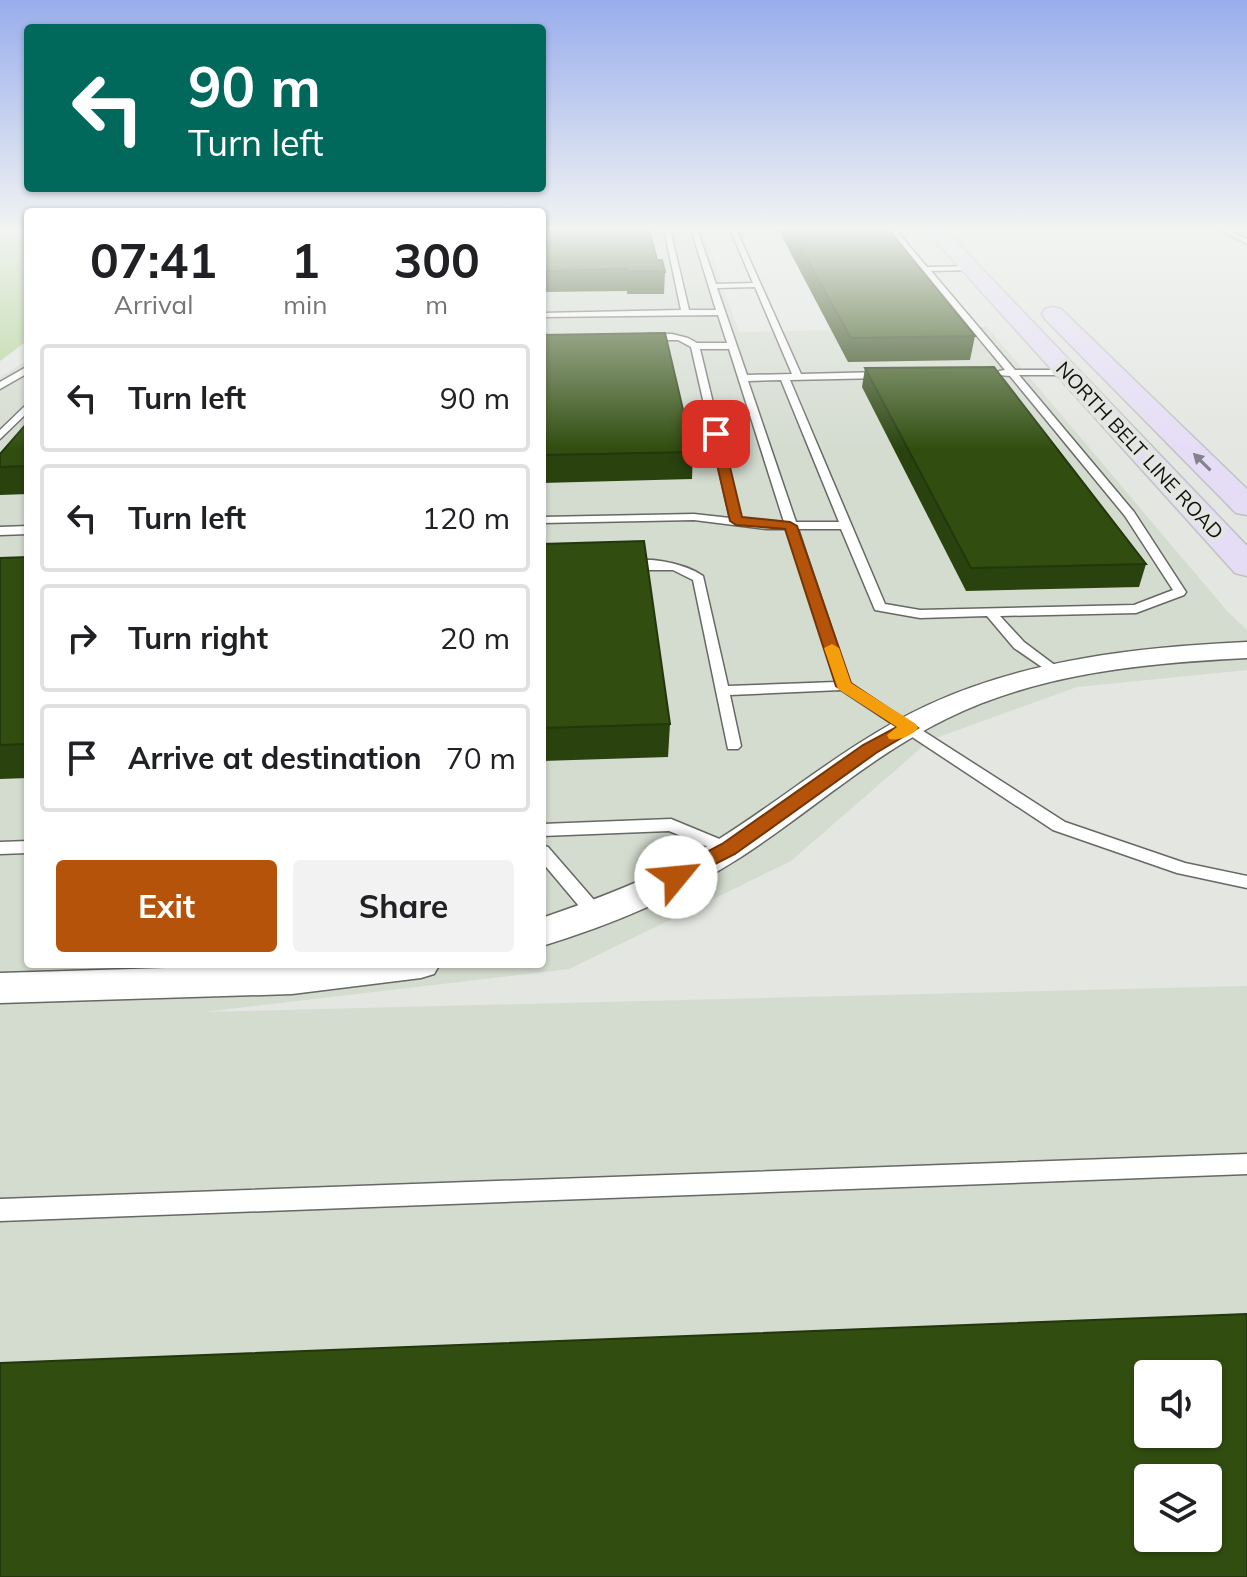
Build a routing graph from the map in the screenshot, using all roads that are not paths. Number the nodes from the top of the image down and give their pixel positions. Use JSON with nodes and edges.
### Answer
{"nodes":[{"id":1,"x":684,"y":303,"type":"edge"},
{"id":2,"x":720,"y":303,"type":"edge"},
{"id":3,"x":766,"y":303,"type":"edge"},
{"id":4,"x":952,"y":303,"type":"edge"},
{"id":5,"x":1004,"y":303,"type":"edge"},
{"id":6,"x":1042,"y":303,"type":"edge"},
{"id":7,"x":723,"y":312,"type":"junction"},
{"id":8,"x":686,"y":313,"type":"junction"},
{"id":9,"x":546,"y":315,"type":"edge"},
{"id":10,"x":640,"y":337,"type":"edge"},
{"id":11,"x":695,"y":346,"type":"junction"},
{"id":12,"x":734,"y":346,"type":"junction"},
{"id":13,"x":24,"y":371,"type":"edge"},
{"id":14,"x":1068,"y":372,"type":"junction"},
{"id":15,"x":995,"y":373,"type":"edge"},
{"id":16,"x":1010,"y":373,"type":"junction"},
{"id":17,"x":889,"y":375,"type":"edge"},
{"id":18,"x":784,"y":377,"type":"junction"},
{"id":19,"x":798,"y":377,"type":"junction"},
{"id":20,"x":744,"y":378,"type":"junction"},
{"id":21,"x":0,"y":386,"type":"edge"},
{"id":22,"x":24,"y":410,"type":"edge"},
{"id":23,"x":0,"y":436,"type":"edge"},
{"id":24,"x":1247,"y":506,"type":"edge"},
{"id":25,"x":546,"y":520,"type":"edge"},
{"id":26,"x":736,"y":521,"type":"junction"},
{"id":27,"x":846,"y":525,"type":"junction"},
{"id":28,"x":790,"y":526,"type":"junction"},
{"id":29,"x":24,"y":530,"type":"edge"},
{"id":30,"x":0,"y":531,"type":"edge"},
{"id":31,"x":617,"y":566,"type":"edge"},
{"id":32,"x":1247,"y":566,"type":"edge"},
{"id":33,"x":991,"y":612,"type":"junction"},
{"id":34,"x":1247,"y":650,"type":"edge"},
{"id":35,"x":1055,"y":672,"type":"junction"},
{"id":36,"x":844,"y":686,"type":"junction"},
{"id":37,"x":722,"y":691,"type":"junction"},
{"id":38,"x":910,"y":728,"type":"junction"},
{"id":39,"x":733,"y":746,"type":"dead end"},
{"id":40,"x":546,"y":830,"type":"edge"},
{"id":41,"x":24,"y":847,"type":"edge"},
{"id":42,"x":0,"y":848,"type":"edge"},
{"id":43,"x":728,"y":849,"type":"junction"},
{"id":44,"x":546,"y":856,"type":"edge"},
{"id":45,"x":1247,"y":882,"type":"edge"},
{"id":46,"x":595,"y":913,"type":"junction"},
{"id":47,"x":546,"y":931,"type":"edge"},
{"id":48,"x":387,"y":968,"type":"edge"},
{"id":49,"x":0,"y":988,"type":"edge"},
{"id":50,"x":1247,"y":1164,"type":"edge"},
{"id":51,"x":0,"y":1210,"type":"edge"}],
"edges":[{"from":1,"to":8,"type":"lane"},
{"from":2,"to":7,"type":"lane"},
{"from":3,"to":19,"type":"lane"},
{"from":4,"to":16,"type":"lane"},
{"from":5,"to":14,"type":"main road","name":"NORTH BELT LINE ROAD"},
{"from":24,"to":6,"type":"main road","name":"NORTH BELT LINE ROAD","one_way":true},
{"from":7,"to":8,"type":"lane"},
{"from":7,"to":12,"type":"lane"},
{"from":8,"to":9,"type":"lane"},
{"from":10,"to":11,"type":"lane"},
{"from":11,"to":12,"type":"lane"},
{"from":11,"to":26,"type":"lane"},
{"from":12,"to":20,"type":"lane"},
{"from":13,"to":21,"type":"lane"},
{"from":14,"to":16,"type":"lane"},
{"from":14,"to":32,"type":"main road","name":"NORTH BELT LINE ROAD"},
{"from":15,"to":16,"type":"lane"},
{"from":16,"to":33,"type":"lane"},
{"from":17,"to":19,"type":"lane"},
{"from":18,"to":19,"type":"lane"},
{"from":18,"to":20,"type":"lane"},
{"from":18,"to":27,"type":"lane"},
{"from":20,"to":28,"type":"lane"},
{"from":22,"to":23,"type":"lane"},
{"from":25,"to":26,"type":"lane"},
{"from":26,"to":28,"type":"lane"},
{"from":27,"to":28,"type":"lane"},
{"from":27,"to":33,"type":"lane"},
{"from":28,"to":36,"type":"lane"},
{"from":29,"to":30,"type":"lane"},
{"from":31,"to":37,"type":"lane"},
{"from":33,"to":35,"type":"lane"},
{"from":34,"to":35,"type":"street"},
{"from":35,"to":38,"type":"street"},
{"from":36,"to":37,"type":"lane"},
{"from":36,"to":38,"type":"lane"},
{"from":37,"to":39,"type":"lane"},
{"from":38,"to":43,"type":"street"},
{"from":38,"to":45,"type":"lane"},
{"from":40,"to":43,"type":"lane"},
{"from":41,"to":42,"type":"lane"},
{"from":43,"to":46,"type":"street"},
{"from":44,"to":46,"type":"lane"},
{"from":46,"to":47,"type":"street"},
{"from":48,"to":49,"type":"street"},
{"from":50,"to":51,"type":"lane"}]}
